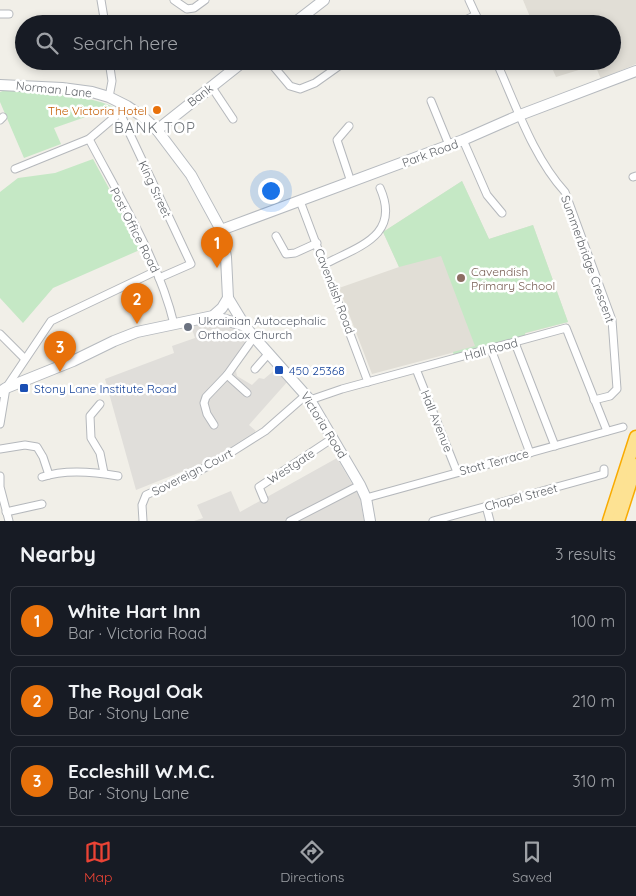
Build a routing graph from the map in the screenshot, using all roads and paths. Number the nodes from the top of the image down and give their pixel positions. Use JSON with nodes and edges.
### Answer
{"nodes":[{"id":1,"x":102,"y":0,"type":"edge"},
{"id":2,"x":174,"y":0,"type":"edge"},
{"id":3,"x":205,"y":0,"type":"edge"},
{"id":4,"x":324,"y":0,"type":"edge"},
{"id":5,"x":469,"y":0,"type":"edge"},
{"id":6,"x":0,"y":14,"type":"edge"},
{"id":7,"x":10,"y":14,"type":"dead end"},
{"id":8,"x":103,"y":15,"type":"edge"},
{"id":9,"x":305,"y":15,"type":"edge"},
{"id":10,"x":476,"y":15,"type":"edge"},
{"id":11,"x":111,"y":70,"type":"edge"},
{"id":12,"x":232,"y":70,"type":"edge"},
{"id":13,"x":277,"y":70,"type":"edge"},
{"id":14,"x":333,"y":70,"type":"edge"},
{"id":15,"x":500,"y":70,"type":"edge"},
{"id":16,"x":636,"y":71,"type":"edge"},
{"id":17,"x":0,"y":85,"type":"edge"},
{"id":18,"x":211,"y":86,"type":"junction"},
{"id":19,"x":109,"y":97,"type":"junction"},
{"id":20,"x":431,"y":102,"type":"dead end"},
{"id":21,"x":124,"y":110,"type":"junction"},
{"id":22,"x":520,"y":115,"type":"junction"},
{"id":23,"x":233,"y":119,"type":"dead end"},
{"id":24,"x":349,"y":126,"type":"dead end"},
{"id":25,"x":157,"y":130,"type":"junction"},
{"id":26,"x":89,"y":138,"type":"junction"},
{"id":27,"x":463,"y":140,"type":"junction"},
{"id":28,"x":449,"y":145,"type":"junction"},
{"id":29,"x":15,"y":169,"type":"dead end"},
{"id":30,"x":351,"y":182,"type":"junction"},
{"id":31,"x":380,"y":188,"type":"dead end"},
{"id":32,"x":300,"y":201,"type":"junction"},
{"id":33,"x":502,"y":213,"type":"dead end"},
{"id":34,"x":222,"y":230,"type":"junction"},
{"id":35,"x":276,"y":236,"type":"dead end"},
{"id":36,"x":317,"y":243,"type":"junction"},
{"id":37,"x":324,"y":264,"type":"junction"},
{"id":38,"x":158,"y":275,"type":"junction"},
{"id":39,"x":228,"y":298,"type":"junction"},
{"id":40,"x":213,"y":316,"type":"junction"},
{"id":41,"x":174,"y":324,"type":"junction"},
{"id":42,"x":245,"y":326,"type":"junction"},
{"id":43,"x":0,"y":334,"type":"edge"},
{"id":44,"x":254,"y":337,"type":"junction"},
{"id":45,"x":514,"y":343,"type":"junction"},
{"id":46,"x":491,"y":349,"type":"junction"},
{"id":47,"x":269,"y":352,"type":"junction"},
{"id":48,"x":24,"y":358,"type":"junction"},
{"id":49,"x":255,"y":369,"type":"dead end"},
{"id":50,"x":416,"y":370,"type":"junction"},
{"id":51,"x":227,"y":375,"type":"junction"},
{"id":52,"x":368,"y":382,"type":"junction"},
{"id":53,"x":3,"y":390,"type":"edge"},
{"id":54,"x":247,"y":393,"type":"dead end"},
{"id":55,"x":308,"y":398,"type":"junction"},
{"id":56,"x":594,"y":400,"type":"junction"},
{"id":57,"x":100,"y":404,"type":"dead end"},
{"id":58,"x":0,"y":424,"type":"edge"},
{"id":59,"x":214,"y":425,"type":"dead end"},
{"id":60,"x":623,"y":427,"type":"dead end"},
{"id":61,"x":607,"y":431,"type":"junction"},
{"id":62,"x":636,"y":436,"type":"edge"},
{"id":63,"x":333,"y":438,"type":"junction"},
{"id":64,"x":554,"y":446,"type":"junction"},
{"id":65,"x":0,"y":449,"type":"edge"},
{"id":66,"x":530,"y":452,"type":"junction"},
{"id":67,"x":636,"y":465,"type":"edge"},
{"id":68,"x":604,"y":469,"type":"dead end"},
{"id":69,"x":457,"y":472,"type":"junction"},
{"id":70,"x":104,"y":473,"type":"junction"},
{"id":71,"x":0,"y":476,"type":"edge"},
{"id":72,"x":118,"y":476,"type":"dead end"},
{"id":73,"x":360,"y":485,"type":"junction"},
{"id":74,"x":366,"y":498,"type":"junction"},
{"id":75,"x":264,"y":499,"type":"dead end"},
{"id":76,"x":42,"y":504,"type":"dead end"},
{"id":77,"x":486,"y":506,"type":"junction"},
{"id":78,"x":6,"y":512,"type":"junction"},
{"id":79,"x":9,"y":521,"type":"edge"},
{"id":80,"x":143,"y":521,"type":"edge"},
{"id":81,"x":290,"y":521,"type":"edge"},
{"id":82,"x":370,"y":521,"type":"edge"},
{"id":83,"x":433,"y":521,"type":"edge"},
{"id":84,"x":490,"y":521,"type":"edge"},
{"id":85,"x":609,"y":521,"type":"edge"},
{"id":86,"x":618,"y":521,"type":"edge"}],
"edges":[{"from":1,"to":8,"type":"street"},
{"from":2,"to":3,"type":"street"},
{"from":4,"to":9,"type":"street"},
{"from":5,"to":10,"type":"street"},
{"from":6,"to":7,"type":"street"},
{"from":11,"to":19,"type":"street"},
{"from":12,"to":18,"type":"street","name":"Bank"},
{"from":13,"to":14,"type":"street"},
{"from":15,"to":22,"type":"street"},
{"from":16,"to":22,"type":"street","name":"Park Road"},
{"from":17,"to":19,"type":"street","name":"Norman Lane"},
{"from":18,"to":23,"type":"street"},
{"from":18,"to":25,"type":"street","name":"Bank"},
{"from":19,"to":21,"type":"street","name":"Norman Lane"},
{"from":20,"to":28,"type":"street"},
{"from":21,"to":25,"type":"street","name":"Norman Lane"},
{"from":21,"to":26,"type":"street"},
{"from":21,"to":38,"type":"street","name":"King Street"},
{"from":22,"to":27,"type":"street","name":"Park Road"},
{"from":22,"to":56,"type":"street","name":"Summerbridge Crescent"},
{"from":24,"to":30,"type":"street"},
{"from":25,"to":34,"type":"street","name":"Victoria Road"},
{"from":26,"to":29,"type":"street"},
{"from":26,"to":38,"type":"street","name":"Post Office Road"},
{"from":27,"to":28,"type":"street","name":"Park Road"},
{"from":27,"to":33,"type":"street"},
{"from":28,"to":30,"type":"street","name":"Park Road"},
{"from":30,"to":32,"type":"street","name":"Park Road"},
{"from":31,"to":37,"type":"street"},
{"from":32,"to":34,"type":"street","name":"Park Road"},
{"from":32,"to":36,"type":"street","name":"Cavendish Road"},
{"from":34,"to":39,"type":"street","name":"Victoria Road"},
{"from":35,"to":36,"type":"street"},
{"from":36,"to":37,"type":"street","name":"Cavendish Road"},
{"from":37,"to":52,"type":"street","name":"Cavendish Road"},
{"from":38,"to":41,"type":"street","name":"Post Office Road"},
{"from":38,"to":48,"type":"street"},
{"from":39,"to":40,"type":"street"},
{"from":39,"to":42,"type":"street","name":"Victoria Road"},
{"from":40,"to":41,"type":"street"},
{"from":40,"to":42,"type":"street"},
{"from":41,"to":53,"type":"street"},
{"from":42,"to":44,"type":"street","name":"Victoria Road"},
{"from":43,"to":48,"type":"street"},
{"from":44,"to":47,"type":"street","name":"Victoria Road"},
{"from":44,"to":51,"type":"street"},
{"from":45,"to":46,"type":"street","name":"Hall Road"},
{"from":45,"to":56,"type":"street","name":"Hall Road"},
{"from":45,"to":64,"type":"street"},
{"from":46,"to":50,"type":"street","name":"Hall Road"},
{"from":46,"to":66,"type":"street"},
{"from":47,"to":49,"type":"street"},
{"from":47,"to":55,"type":"street","name":"Victoria Road"},
{"from":48,"to":53,"type":"street"},
{"from":50,"to":52,"type":"street","name":"Hall Road"},
{"from":50,"to":69,"type":"street","name":"Hall Avenue"},
{"from":51,"to":54,"type":"street"},
{"from":51,"to":59,"type":"street"},
{"from":52,"to":55,"type":"street","name":"Hall Road"},
{"from":53,"to":58,"type":"street"},
{"from":55,"to":63,"type":"street","name":"Victoria Road"},
{"from":55,"to":80,"type":"street","name":"Sovereign Court"},
{"from":56,"to":61,"type":"street","name":"Hall Road"},
{"from":57,"to":70,"type":"street"},
{"from":60,"to":61,"type":"street","name":"Stott Terrace"},
{"from":61,"to":64,"type":"street","name":"Stott Terrace"},
{"from":62,"to":85,"type":"highway"},
{"from":63,"to":73,"type":"street","name":"Victoria Road"},
{"from":63,"to":75,"type":"street","name":"Westgate"},
{"from":64,"to":66,"type":"street","name":"Stott Terrace"},
{"from":65,"to":70,"type":"street"},
{"from":66,"to":69,"type":"street","name":"Stott Terrace"},
{"from":67,"to":86,"type":"highway"},
{"from":68,"to":77,"type":"street","name":"Chapel Street"},
{"from":69,"to":74,"type":"street","name":"Stott Terrace"},
{"from":70,"to":72,"type":"street"},
{"from":71,"to":78,"type":"street"},
{"from":73,"to":74,"type":"street","name":"Victoria Road"},
{"from":73,"to":81,"type":"street"},
{"from":74,"to":82,"type":"street","name":"Victoria Road"},
{"from":76,"to":78,"type":"street"},
{"from":77,"to":83,"type":"street","name":"Chapel Street"},
{"from":77,"to":84,"type":"street"},
{"from":78,"to":79,"type":"street"}]}
